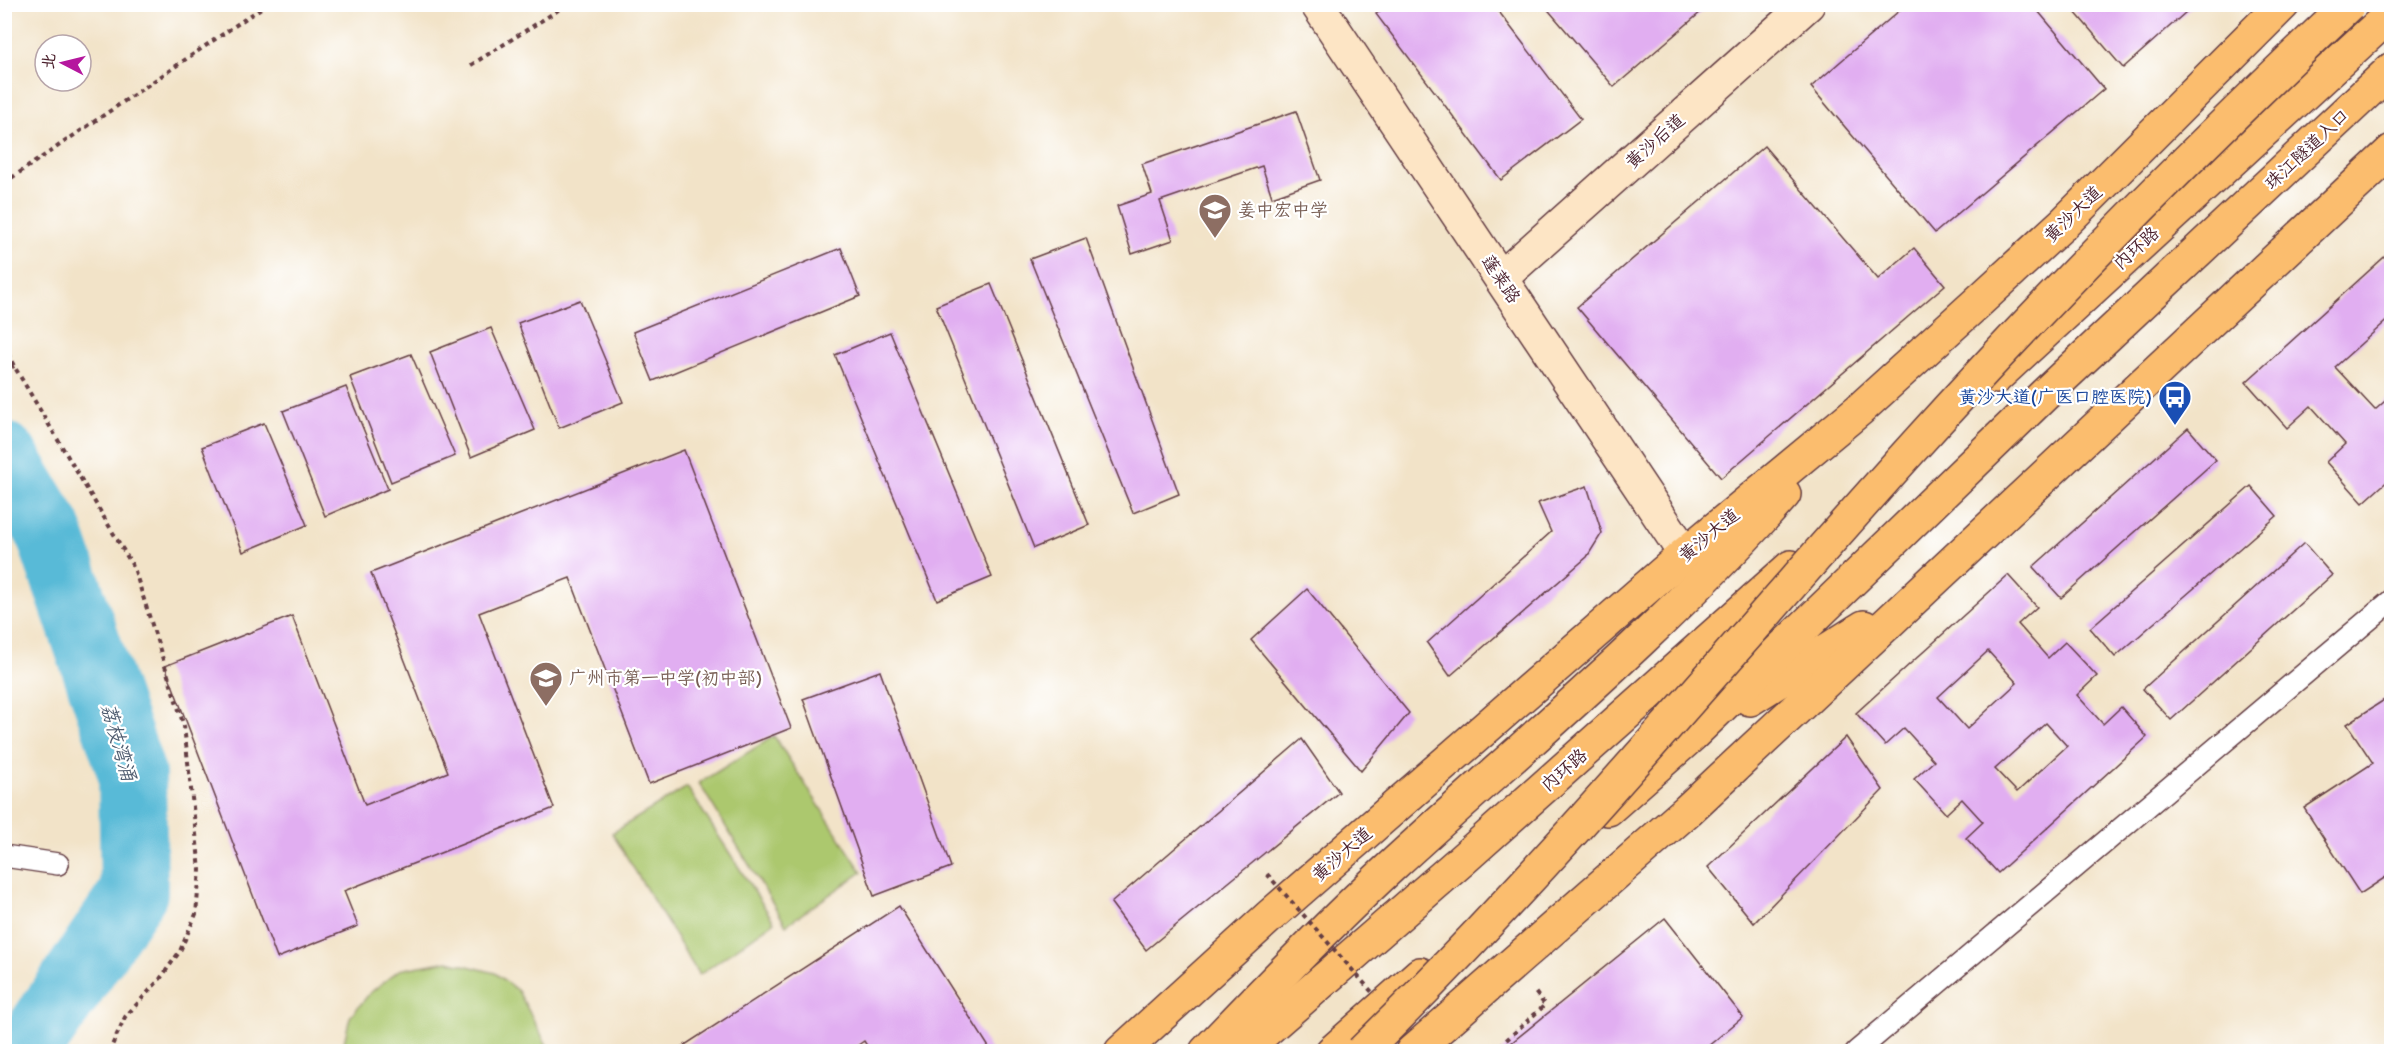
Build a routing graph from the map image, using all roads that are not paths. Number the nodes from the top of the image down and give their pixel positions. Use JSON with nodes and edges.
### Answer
{"nodes":[{"id":1,"x":1317,"y":4,"type":"edge"},
{"id":2,"x":1809,"y":4,"type":"edge"},
{"id":3,"x":2283,"y":4,"type":"edge"},
{"id":4,"x":2349,"y":4,"type":"edge"},
{"id":5,"x":2391,"y":13,"type":"edge"},
{"id":6,"x":2391,"y":69,"type":"edge"},
{"id":7,"x":2391,"y":151,"type":"edge"},
{"id":8,"x":1501,"y":278,"type":"junction"},
{"id":9,"x":1859,"y":410,"type":"junction"},
{"id":10,"x":1685,"y":554,"type":"junction"},
{"id":11,"x":1927,"y":587,"type":"junction"},
{"id":12,"x":2391,"y":600,"type":"edge"},
{"id":13,"x":1692,"y":735,"type":"junction"},
{"id":14,"x":4,"y":856,"type":"edge"},
{"id":15,"x":58,"y":864,"type":"dead end"},
{"id":16,"x":1414,"y":1047,"type":"edge"},
{"id":17,"x":1121,"y":1052,"type":"edge"},
{"id":18,"x":1206,"y":1052,"type":"edge"},
{"id":19,"x":1241,"y":1052,"type":"edge"},
{"id":20,"x":1332,"y":1052,"type":"edge"},
{"id":21,"x":1362,"y":1052,"type":"edge"},
{"id":22,"x":1856,"y":1052,"type":"edge"}],
"edges":[{"from":1,"to":8,"type":"street","name":"蓬莱路"},
{"from":2,"to":8,"type":"street","name":"黄沙后道"},
{"from":3,"to":9,"type":"highway","name":"黄沙大道"},
{"from":4,"to":21,"type":"highway","name":"内环路","bridge":true},
{"from":5,"to":19,"type":"highway","name":"内环路"},
{"from":6,"to":13,"type":"highway","name":"珠江隧道入口"},
{"from":7,"to":11,"type":"highway"},
{"from":8,"to":10,"type":"street","name":"蓬莱路"},
{"from":9,"to":10,"type":"highway","name":"黄沙大道"},
{"from":9,"to":18,"type":"highway"},
{"from":10,"to":17,"type":"highway","name":"黄沙大道"},
{"from":11,"to":13,"type":"highway"},
{"from":11,"to":16,"type":"highway"},
{"from":12,"to":22,"type":"lane"},
{"from":13,"to":20,"type":"highway"},
{"from":14,"to":15,"type":"lane"}]}
